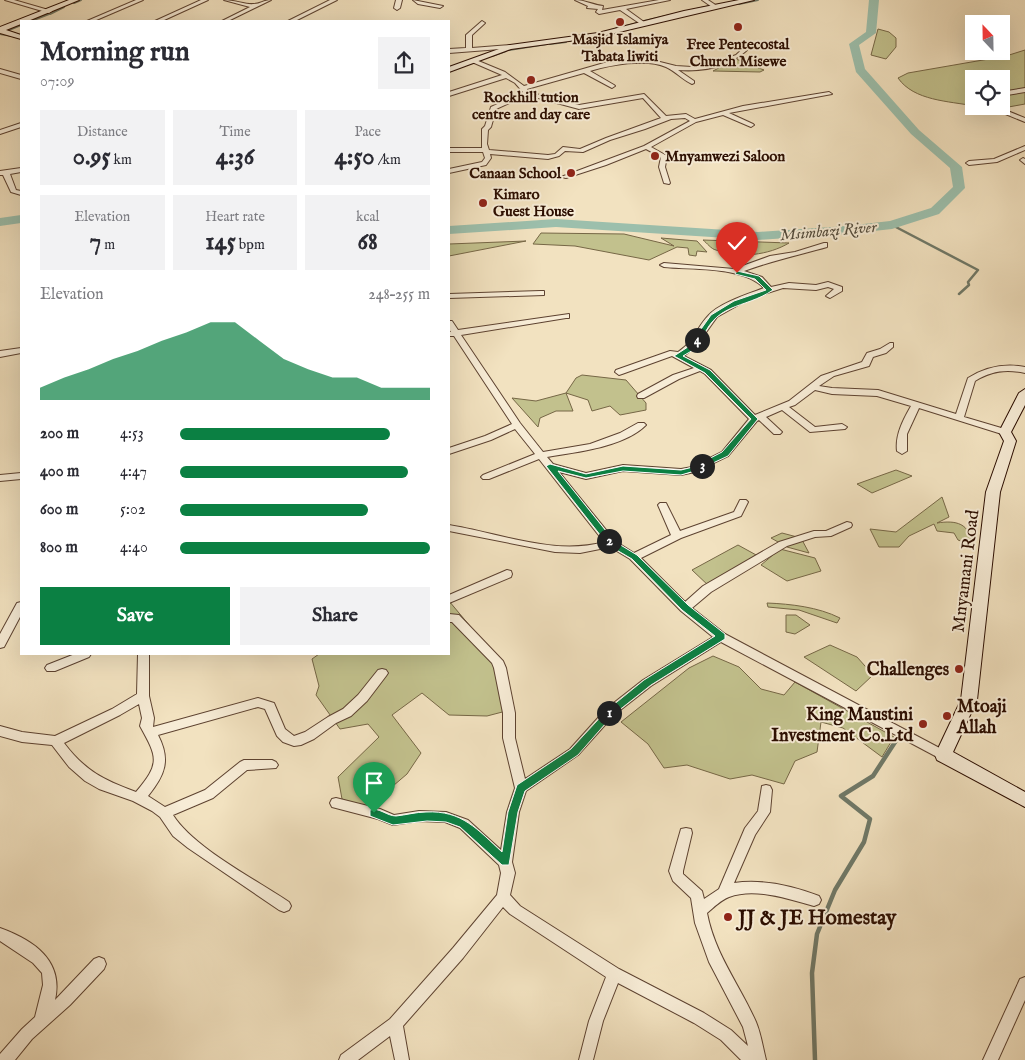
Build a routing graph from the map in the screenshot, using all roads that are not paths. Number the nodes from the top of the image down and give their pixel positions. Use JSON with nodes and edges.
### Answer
{"nodes":[{"id":1,"x":8,"y":0,"type":"edge"},
{"id":2,"x":75,"y":0,"type":"edge"},
{"id":3,"x":140,"y":0,"type":"edge"},
{"id":4,"x":205,"y":0,"type":"edge"},
{"id":5,"x":227,"y":0,"type":"edge"},
{"id":6,"x":268,"y":0,"type":"edge"},
{"id":7,"x":334,"y":0,"type":"edge"},
{"id":8,"x":399,"y":0,"type":"edge"},
{"id":9,"x":416,"y":0,"type":"edge"},
{"id":10,"x":578,"y":0,"type":"edge"},
{"id":11,"x":667,"y":0,"type":"edge"},
{"id":12,"x":705,"y":0,"type":"edge"},
{"id":13,"x":750,"y":0,"type":"edge"},
{"id":14,"x":255,"y":6,"type":"junction"},
{"id":15,"x":440,"y":6,"type":"dead end"},
{"id":16,"x":714,"y":6,"type":"junction"},
{"id":17,"x":397,"y":8,"type":"dead end"},
{"id":18,"x":622,"y":9,"type":"junction"},
{"id":19,"x":49,"y":11,"type":"junction"},
{"id":20,"x":25,"y":20,"type":"edge"},
{"id":21,"x":92,"y":20,"type":"edge"},
{"id":22,"x":160,"y":20,"type":"edge"},
{"id":23,"x":226,"y":20,"type":"edge"},
{"id":24,"x":293,"y":20,"type":"edge"},
{"id":25,"x":20,"y":22,"type":"edge"},
{"id":26,"x":482,"y":23,"type":"dead end"},
{"id":27,"x":642,"y":23,"type":"junction"},
{"id":28,"x":0,"y":30,"type":"edge"},
{"id":29,"x":20,"y":37,"type":"edge"},
{"id":30,"x":749,"y":45,"type":"dead end"},
{"id":31,"x":510,"y":47,"type":"junction"},
{"id":32,"x":469,"y":48,"type":"junction"},
{"id":33,"x":450,"y":51,"type":"edge"},
{"id":34,"x":474,"y":61,"type":"junction"},
{"id":35,"x":671,"y":67,"type":"junction"},
{"id":36,"x":450,"y":70,"type":"edge"},
{"id":37,"x":584,"y":70,"type":"junction"},
{"id":38,"x":0,"y":71,"type":"edge"},
{"id":39,"x":504,"y":76,"type":"junction"},
{"id":40,"x":20,"y":77,"type":"edge"},
{"id":41,"x":692,"y":82,"type":"dead end"},
{"id":42,"x":612,"y":86,"type":"dead end"},
{"id":43,"x":525,"y":90,"type":"junction"},
{"id":44,"x":1025,"y":90,"type":"edge"},
{"id":45,"x":1010,"y":92,"type":"edge"},
{"id":46,"x":450,"y":94,"type":"edge"},
{"id":47,"x":829,"y":94,"type":"dead end"},
{"id":48,"x":723,"y":113,"type":"junction"},
{"id":49,"x":1010,"y":114,"type":"edge"},
{"id":50,"x":665,"y":118,"type":"junction"},
{"id":51,"x":1025,"y":120,"type":"edge"},
{"id":52,"x":694,"y":121,"type":"junction"},
{"id":53,"x":20,"y":125,"type":"edge"},
{"id":54,"x":751,"y":125,"type":"dead end"},
{"id":55,"x":0,"y":132,"type":"edge"},
{"id":56,"x":646,"y":147,"type":"junction"},
{"id":57,"x":1025,"y":148,"type":"edge"},
{"id":58,"x":450,"y":150,"type":"edge"},
{"id":59,"x":486,"y":151,"type":"junction"},
{"id":60,"x":969,"y":163,"type":"dead end"},
{"id":61,"x":20,"y":170,"type":"edge"},
{"id":62,"x":450,"y":171,"type":"edge"},
{"id":63,"x":3,"y":173,"type":"edge"},
{"id":64,"x":564,"y":177,"type":"dead end"},
{"id":65,"x":667,"y":183,"type":"dead end"},
{"id":66,"x":20,"y":193,"type":"edge"},
{"id":67,"x":824,"y":245,"type":"dead end"},
{"id":68,"x":664,"y":265,"type":"dead end"},
{"id":69,"x":732,"y":272,"type":"junction"},
{"id":70,"x":770,"y":290,"type":"junction"},
{"id":71,"x":541,"y":293,"type":"dead end"},
{"id":72,"x":450,"y":296,"type":"edge"},
{"id":73,"x":830,"y":296,"type":"dead end"},
{"id":74,"x":566,"y":316,"type":"dead end"},
{"id":75,"x":452,"y":334,"type":"edge"},
{"id":76,"x":890,"y":345,"type":"dead end"},
{"id":77,"x":20,"y":351,"type":"edge"},
{"id":78,"x":0,"y":354,"type":"edge"},
{"id":79,"x":678,"y":356,"type":"junction"},
{"id":80,"x":702,"y":368,"type":"junction"},
{"id":81,"x":1025,"y":370,"type":"edge"},
{"id":82,"x":619,"y":372,"type":"dead end"},
{"id":83,"x":813,"y":387,"type":"junction"},
{"id":84,"x":1025,"y":393,"type":"edge"},
{"id":85,"x":641,"y":396,"type":"dead end"},
{"id":86,"x":916,"y":406,"type":"junction"},
{"id":87,"x":783,"y":407,"type":"junction"},
{"id":88,"x":757,"y":417,"type":"junction"},
{"id":89,"x":959,"y":419,"type":"junction"},
{"id":90,"x":517,"y":425,"type":"junction"},
{"id":91,"x":641,"y":425,"type":"dead end"},
{"id":92,"x":842,"y":427,"type":"dead end"},
{"id":93,"x":777,"y":432,"type":"dead end"},
{"id":94,"x":1005,"y":432,"type":"junction"},
{"id":95,"x":450,"y":451,"type":"edge"},
{"id":96,"x":902,"y":451,"type":"dead end"},
{"id":97,"x":541,"y":455,"type":"junction"},
{"id":98,"x":550,"y":466,"type":"junction"},
{"id":99,"x":20,"y":476,"type":"edge"},
{"id":100,"x":486,"y":477,"type":"dead end"},
{"id":101,"x":0,"y":478,"type":"edge"},
{"id":102,"x":743,"y":502,"type":"dead end"},
{"id":103,"x":663,"y":505,"type":"dead end"},
{"id":104,"x":847,"y":525,"type":"dead end"},
{"id":105,"x":450,"y":528,"type":"edge"},
{"id":106,"x":677,"y":536,"type":"junction"},
{"id":107,"x":611,"y":543,"type":"junction"},
{"id":108,"x":634,"y":557,"type":"junction"},
{"id":109,"x":507,"y":574,"type":"dead end"},
{"id":110,"x":450,"y":599,"type":"edge"},
{"id":111,"x":20,"y":608,"type":"edge"},
{"id":112,"x":685,"y":608,"type":"junction"},
{"id":113,"x":451,"y":616,"type":"edge"},
{"id":114,"x":721,"y":637,"type":"junction"},
{"id":115,"x":0,"y":644,"type":"edge"},
{"id":116,"x":82,"y":655,"type":"edge"},
{"id":117,"x":143,"y":655,"type":"edge"},
{"id":118,"x":50,"y":668,"type":"dead end"},
{"id":119,"x":382,"y":673,"type":"dead end"},
{"id":120,"x":143,"y":696,"type":"junction"},
{"id":121,"x":0,"y":731,"type":"edge"},
{"id":122,"x":151,"y":732,"type":"junction"},
{"id":123,"x":56,"y":741,"type":"junction"},
{"id":124,"x":943,"y":755,"type":"junction"},
{"id":125,"x":272,"y":765,"type":"dead end"},
{"id":126,"x":520,"y":788,"type":"junction"},
{"id":127,"x":766,"y":790,"type":"dead end"},
{"id":128,"x":138,"y":799,"type":"junction"},
{"id":129,"x":1025,"y":800,"type":"edge"},
{"id":130,"x":336,"y":803,"type":"dead end"},
{"id":131,"x":164,"y":814,"type":"junction"},
{"id":132,"x":686,"y":833,"type":"dead end"},
{"id":133,"x":505,"y":862,"type":"junction"},
{"id":134,"x":724,"y":892,"type":"junction"},
{"id":135,"x":502,"y":897,"type":"junction"},
{"id":136,"x":814,"y":900,"type":"dead end"},
{"id":137,"x":284,"y":906,"type":"dead end"},
{"id":138,"x":699,"y":911,"type":"junction"},
{"id":139,"x":0,"y":934,"type":"edge"},
{"id":140,"x":99,"y":964,"type":"dead end"},
{"id":141,"x":614,"y":974,"type":"junction"},
{"id":142,"x":1025,"y":984,"type":"edge"},
{"id":143,"x":42,"y":1019,"type":"junction"},
{"id":144,"x":395,"y":1024,"type":"junction"},
{"id":145,"x":5,"y":1060,"type":"edge"},
{"id":146,"x":346,"y":1060,"type":"edge"},
{"id":147,"x":402,"y":1060,"type":"edge"},
{"id":148,"x":586,"y":1060,"type":"edge"},
{"id":149,"x":752,"y":1060,"type":"edge"},
{"id":150,"x":759,"y":1060,"type":"edge"},
{"id":151,"x":990,"y":1060,"type":"edge"}],
"edges":[{"from":1,"to":19,"type":"street"},
{"from":2,"to":19,"type":"main road"},
{"from":3,"to":21,"type":"street"},
{"from":4,"to":22,"type":"street"},
{"from":5,"to":14,"type":"street"},
{"from":6,"to":14,"type":"street"},
{"from":7,"to":24,"type":"street"},
{"from":8,"to":17,"type":"street"},
{"from":9,"to":15,"type":"street"},
{"from":10,"to":18,"type":"street"},
{"from":11,"to":18,"type":"street"},
{"from":12,"to":16,"type":"street"},
{"from":13,"to":16,"type":"main road"},
{"from":14,"to":23,"type":"street"},
{"from":16,"to":27,"type":"main road"},
{"from":18,"to":27,"type":"street"},
{"from":19,"to":20,"type":"main road"},
{"from":25,"to":28,"type":"main road"},
{"from":26,"to":32,"type":"street"},
{"from":27,"to":31,"type":"main road"},
{"from":28,"to":29,"type":"main road"},
{"from":30,"to":35,"type":"street"},
{"from":31,"to":32,"type":"street"},
{"from":31,"to":34,"type":"main road"},
{"from":32,"to":33,"type":"street"},
{"from":34,"to":36,"type":"main road"},
{"from":34,"to":39,"type":"street"},
{"from":35,"to":37,"type":"street"},
{"from":35,"to":41,"type":"street"},
{"from":37,"to":42,"type":"street"},
{"from":37,"to":43,"type":"street"},
{"from":38,"to":40,"type":"street"},
{"from":39,"to":43,"type":"street"},
{"from":39,"to":46,"type":"street"},
{"from":43,"to":50,"type":"street"},
{"from":43,"to":59,"type":"street"},
{"from":44,"to":45,"type":"street"},
{"from":47,"to":48,"type":"street"},
{"from":48,"to":52,"type":"street"},
{"from":48,"to":54,"type":"street"},
{"from":49,"to":51,"type":"street"},
{"from":50,"to":52,"type":"street"},
{"from":50,"to":59,"type":"street"},
{"from":52,"to":56,"type":"street"},
{"from":53,"to":55,"type":"street"},
{"from":56,"to":64,"type":"street"},
{"from":56,"to":65,"type":"street"},
{"from":57,"to":60,"type":"street"},
{"from":58,"to":59,"type":"street"},
{"from":59,"to":62,"type":"street"},
{"from":61,"to":63,"type":"street"},
{"from":63,"to":66,"type":"street"},
{"from":67,"to":69,"type":"street"},
{"from":68,"to":69,"type":"street"},
{"from":69,"to":70,"type":"street"},
{"from":70,"to":73,"type":"street"},
{"from":70,"to":79,"type":"street"},
{"from":71,"to":72,"type":"street"},
{"from":74,"to":75,"type":"street"},
{"from":75,"to":90,"type":"street"},
{"from":76,"to":83,"type":"street"},
{"from":77,"to":78,"type":"street"},
{"from":79,"to":80,"type":"street"},
{"from":79,"to":82,"type":"street"},
{"from":80,"to":85,"type":"street"},
{"from":80,"to":88,"type":"street"},
{"from":81,"to":89,"type":"street"},
{"from":83,"to":86,"type":"street"},
{"from":83,"to":87,"type":"street"},
{"from":84,"to":94,"type":"main road","name":"Mnyamani Road"},
{"from":86,"to":89,"type":"street"},
{"from":86,"to":96,"type":"street"},
{"from":87,"to":88,"type":"street"},
{"from":87,"to":92,"type":"street"},
{"from":88,"to":93,"type":"street"},
{"from":88,"to":98,"type":"street"},
{"from":89,"to":94,"type":"street"},
{"from":90,"to":95,"type":"street"},
{"from":90,"to":97,"type":"street"},
{"from":91,"to":97,"type":"street"},
{"from":94,"to":124,"type":"main road","name":"Mnyamani Road"},
{"from":97,"to":98,"type":"street"},
{"from":97,"to":100,"type":"street"},
{"from":98,"to":107,"type":"street"},
{"from":99,"to":101,"type":"street"},
{"from":102,"to":106,"type":"street"},
{"from":103,"to":106,"type":"street"},
{"from":104,"to":112,"type":"street"},
{"from":105,"to":107,"type":"street"},
{"from":106,"to":108,"type":"street"},
{"from":107,"to":108,"type":"street"},
{"from":108,"to":112,"type":"street"},
{"from":109,"to":110,"type":"street"},
{"from":111,"to":115,"type":"street"},
{"from":112,"to":114,"type":"street"},
{"from":113,"to":126,"type":"street"},
{"from":114,"to":124,"type":"street"},
{"from":114,"to":126,"type":"street"},
{"from":116,"to":118,"type":"street"},
{"from":117,"to":120,"type":"street"},
{"from":119,"to":122,"type":"street"},
{"from":120,"to":122,"type":"street"},
{"from":120,"to":123,"type":"street"},
{"from":121,"to":123,"type":"street"},
{"from":122,"to":128,"type":"street"},
{"from":123,"to":128,"type":"street"},
{"from":124,"to":129,"type":"main road"},
{"from":125,"to":131,"type":"street"},
{"from":126,"to":133,"type":"street"},
{"from":127,"to":134,"type":"street"},
{"from":128,"to":131,"type":"street"},
{"from":130,"to":133,"type":"street"},
{"from":131,"to":137,"type":"street"},
{"from":132,"to":138,"type":"street"},
{"from":133,"to":135,"type":"street"},
{"from":134,"to":136,"type":"street"},
{"from":134,"to":138,"type":"street"},
{"from":135,"to":141,"type":"street"},
{"from":135,"to":144,"type":"street"},
{"from":138,"to":150,"type":"street"},
{"from":139,"to":143,"type":"street"},
{"from":140,"to":143,"type":"street"},
{"from":141,"to":148,"type":"street"},
{"from":141,"to":149,"type":"street"},
{"from":142,"to":151,"type":"street"},
{"from":143,"to":145,"type":"street"},
{"from":144,"to":146,"type":"street"},
{"from":144,"to":147,"type":"street"}]}
